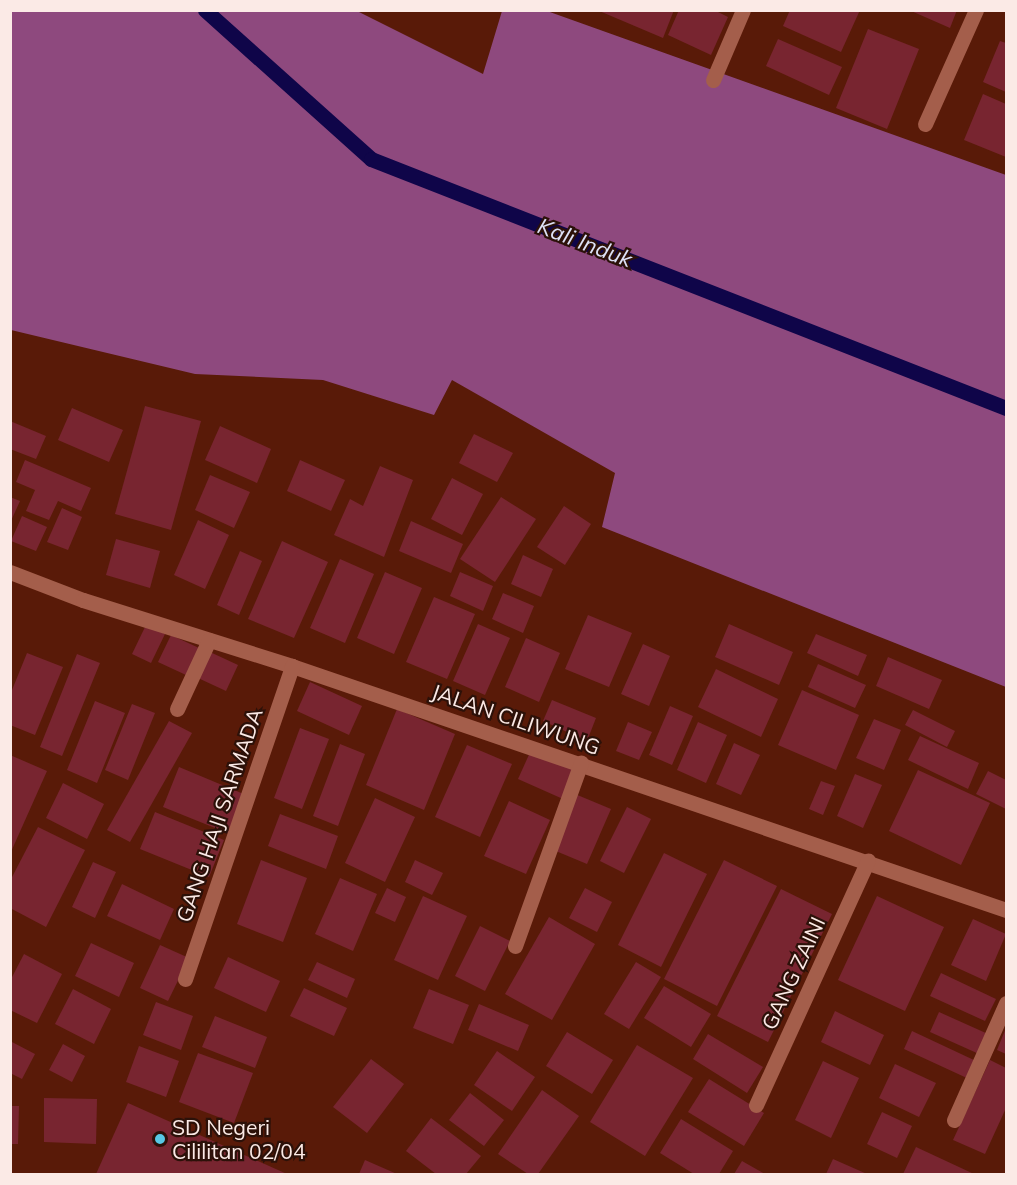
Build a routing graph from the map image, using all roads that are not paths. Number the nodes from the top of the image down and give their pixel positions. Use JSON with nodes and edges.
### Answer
{"nodes":[{"id":1,"x":743,"y":10,"type":"edge"},
{"id":2,"x":976,"y":10,"type":"edge"},
{"id":3,"x":713,"y":80,"type":"dead end"},
{"id":4,"x":925,"y":124,"type":"dead end"},
{"id":5,"x":10,"y":572,"type":"edge"},
{"id":6,"x":209,"y":640,"type":"junction"},
{"id":7,"x":292,"y":666,"type":"junction"},
{"id":8,"x":177,"y":709,"type":"dead end"},
{"id":9,"x":581,"y":763,"type":"junction"},
{"id":10,"x":868,"y":860,"type":"junction"},
{"id":11,"x":1006,"y":909,"type":"edge"},
{"id":12,"x":514,"y":946,"type":"dead end"},
{"id":13,"x":185,"y":979,"type":"dead end"},
{"id":14,"x":1006,"y":1003,"type":"edge"},
{"id":15,"x":756,"y":1105,"type":"dead end"},
{"id":16,"x":954,"y":1120,"type":"dead end"}],
"edges":[{"from":1,"to":3,"type":"street"},
{"from":2,"to":4,"type":"street"},
{"from":5,"to":6,"type":"street","name":"JALAN CILIWUNG"},
{"from":6,"to":7,"type":"street","name":"JALAN CILIWUNG"},
{"from":6,"to":8,"type":"street"},
{"from":7,"to":9,"type":"street","name":"JALAN CILIWUNG"},
{"from":7,"to":13,"type":"street","name":"GANG HAJI SARMADA"},
{"from":9,"to":10,"type":"street","name":"JALAN CILIWUNG"},
{"from":9,"to":12,"type":"street"},
{"from":10,"to":11,"type":"street","name":"JALAN CILIWUNG"},
{"from":10,"to":15,"type":"street","name":"GANG ZAINI"},
{"from":14,"to":16,"type":"street"}]}
